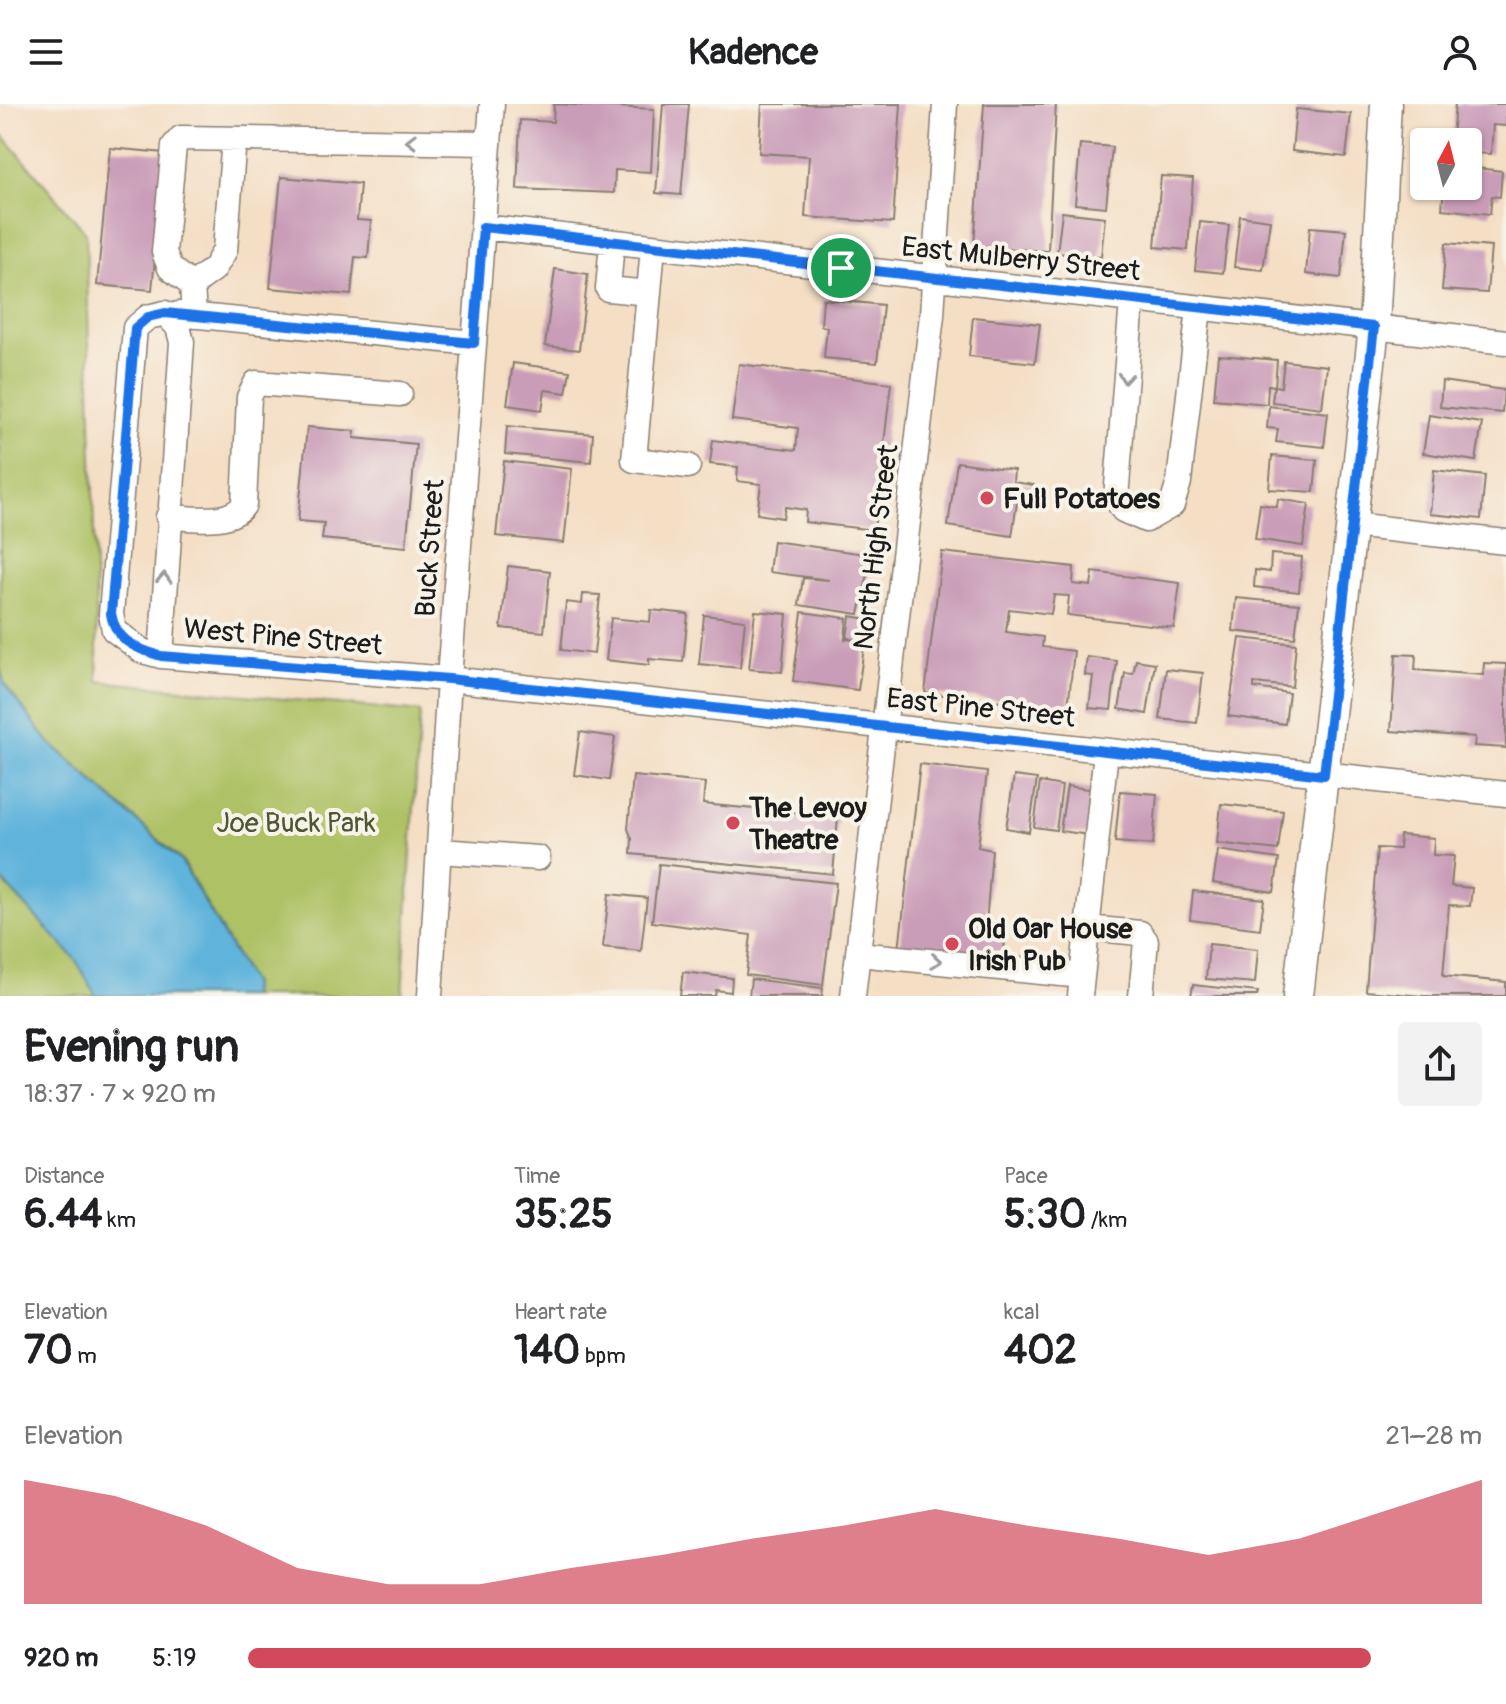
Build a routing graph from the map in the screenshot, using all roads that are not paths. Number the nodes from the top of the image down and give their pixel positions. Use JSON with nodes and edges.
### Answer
{"nodes":[{"id":1,"x":492,"y":104,"type":"edge"},
{"id":2,"x":945,"y":104,"type":"edge"},
{"id":3,"x":1386,"y":104,"type":"edge"},
{"id":4,"x":234,"y":139,"type":"junction"},
{"id":5,"x":489,"y":143,"type":"junction"},
{"id":6,"x":483,"y":227,"type":"junction"},
{"id":7,"x":612,"y":242,"type":"junction"},
{"id":8,"x":653,"y":247,"type":"junction"},
{"id":9,"x":935,"y":279,"type":"junction"},
{"id":10,"x":192,"y":285,"type":"junction"},
{"id":11,"x":649,"y":293,"type":"junction"},
{"id":12,"x":1132,"y":301,"type":"junction"},
{"id":13,"x":1199,"y":308,"type":"junction"},
{"id":14,"x":165,"y":313,"type":"junction"},
{"id":15,"x":194,"y":316,"type":"junction"},
{"id":16,"x":1374,"y":327,"type":"junction"},
{"id":17,"x":1506,"y":342,"type":"edge"},
{"id":18,"x":474,"y":343,"type":"junction"},
{"id":19,"x":400,"y":394,"type":"dead end"},
{"id":20,"x":688,"y":466,"type":"dead end"},
{"id":21,"x":168,"y":517,"type":"junction"},
{"id":22,"x":1352,"y":525,"type":"junction"},
{"id":23,"x":1506,"y":542,"type":"edge"},
{"id":24,"x":161,"y":656,"type":"junction"},
{"id":25,"x":449,"y":679,"type":"junction"},
{"id":26,"x":885,"y":727,"type":"junction"},
{"id":27,"x":1106,"y":751,"type":"junction"},
{"id":28,"x":1324,"y":775,"type":"junction"},
{"id":29,"x":1506,"y":794,"type":"edge"},
{"id":30,"x":440,"y":851,"type":"junction"},
{"id":31,"x":538,"y":858,"type":"dead end"},
{"id":32,"x":1087,"y":928,"type":"junction"},
{"id":33,"x":858,"y":954,"type":"junction"},
{"id":34,"x":1081,"y":986,"type":"edge"},
{"id":35,"x":430,"y":996,"type":"edge"},
{"id":36,"x":853,"y":996,"type":"edge"},
{"id":37,"x":1141,"y":996,"type":"edge"},
{"id":38,"x":1298,"y":996,"type":"edge"}],
"edges":[{"from":1,"to":5,"type":"street","name":"Buck Street"},
{"from":2,"to":9,"type":"street","name":"North High Street"},
{"from":3,"to":16,"type":"main road"},
{"from":5,"to":4,"type":"street","one_way":true},
{"from":4,"to":10,"type":"street"},
{"from":4,"to":10,"type":"street"},
{"from":5,"to":6,"type":"street","name":"Buck Street"},
{"from":6,"to":7,"type":"street","name":"East Mulberry Street"},
{"from":6,"to":18,"type":"street","name":"Buck Street"},
{"from":7,"to":8,"type":"street","name":"East Mulberry Street"},
{"from":7,"to":11,"type":"street"},
{"from":8,"to":9,"type":"street","name":"East Mulberry Street"},
{"from":8,"to":11,"type":"street"},
{"from":9,"to":12,"type":"street","name":"East Mulberry Street"},
{"from":9,"to":26,"type":"street","name":"North High Street"},
{"from":10,"to":15,"type":"street"},
{"from":11,"to":20,"type":"street"},
{"from":12,"to":13,"type":"street","name":"East Mulberry Street"},
{"from":12,"to":13,"type":"street","one_way":true},
{"from":13,"to":16,"type":"street","name":"East Mulberry Street"},
{"from":14,"to":15,"type":"street"},
{"from":14,"to":21,"type":"street"},
{"from":14,"to":24,"type":"street","name":"West Pine Street"},
{"from":15,"to":18,"type":"street"},
{"from":16,"to":17,"type":"street","name":"East Mulberry Street"},
{"from":16,"to":22,"type":"main road"},
{"from":18,"to":25,"type":"street","name":"Buck Street"},
{"from":19,"to":21,"type":"street"},
{"from":24,"to":21,"type":"street","one_way":true},
{"from":22,"to":23,"type":"street"},
{"from":22,"to":28,"type":"main road"},
{"from":24,"to":25,"type":"street","name":"West Pine Street"},
{"from":25,"to":26,"type":"street","name":"East Pine Street"},
{"from":25,"to":30,"type":"street","name":"Buck Street"},
{"from":26,"to":27,"type":"street","name":"East Pine Street"},
{"from":26,"to":33,"type":"street","name":"North High Street"},
{"from":27,"to":28,"type":"street","name":"East Pine Street"},
{"from":27,"to":32,"type":"street"},
{"from":28,"to":29,"type":"street","name":"East Pine Street"},
{"from":28,"to":38,"type":"main road"},
{"from":30,"to":31,"type":"street"},
{"from":30,"to":35,"type":"street","name":"Buck Street"},
{"from":32,"to":34,"type":"street"},
{"from":32,"to":37,"type":"street"},
{"from":33,"to":34,"type":"street","one_way":true},
{"from":33,"to":36,"type":"street","name":"North High Street"}]}
